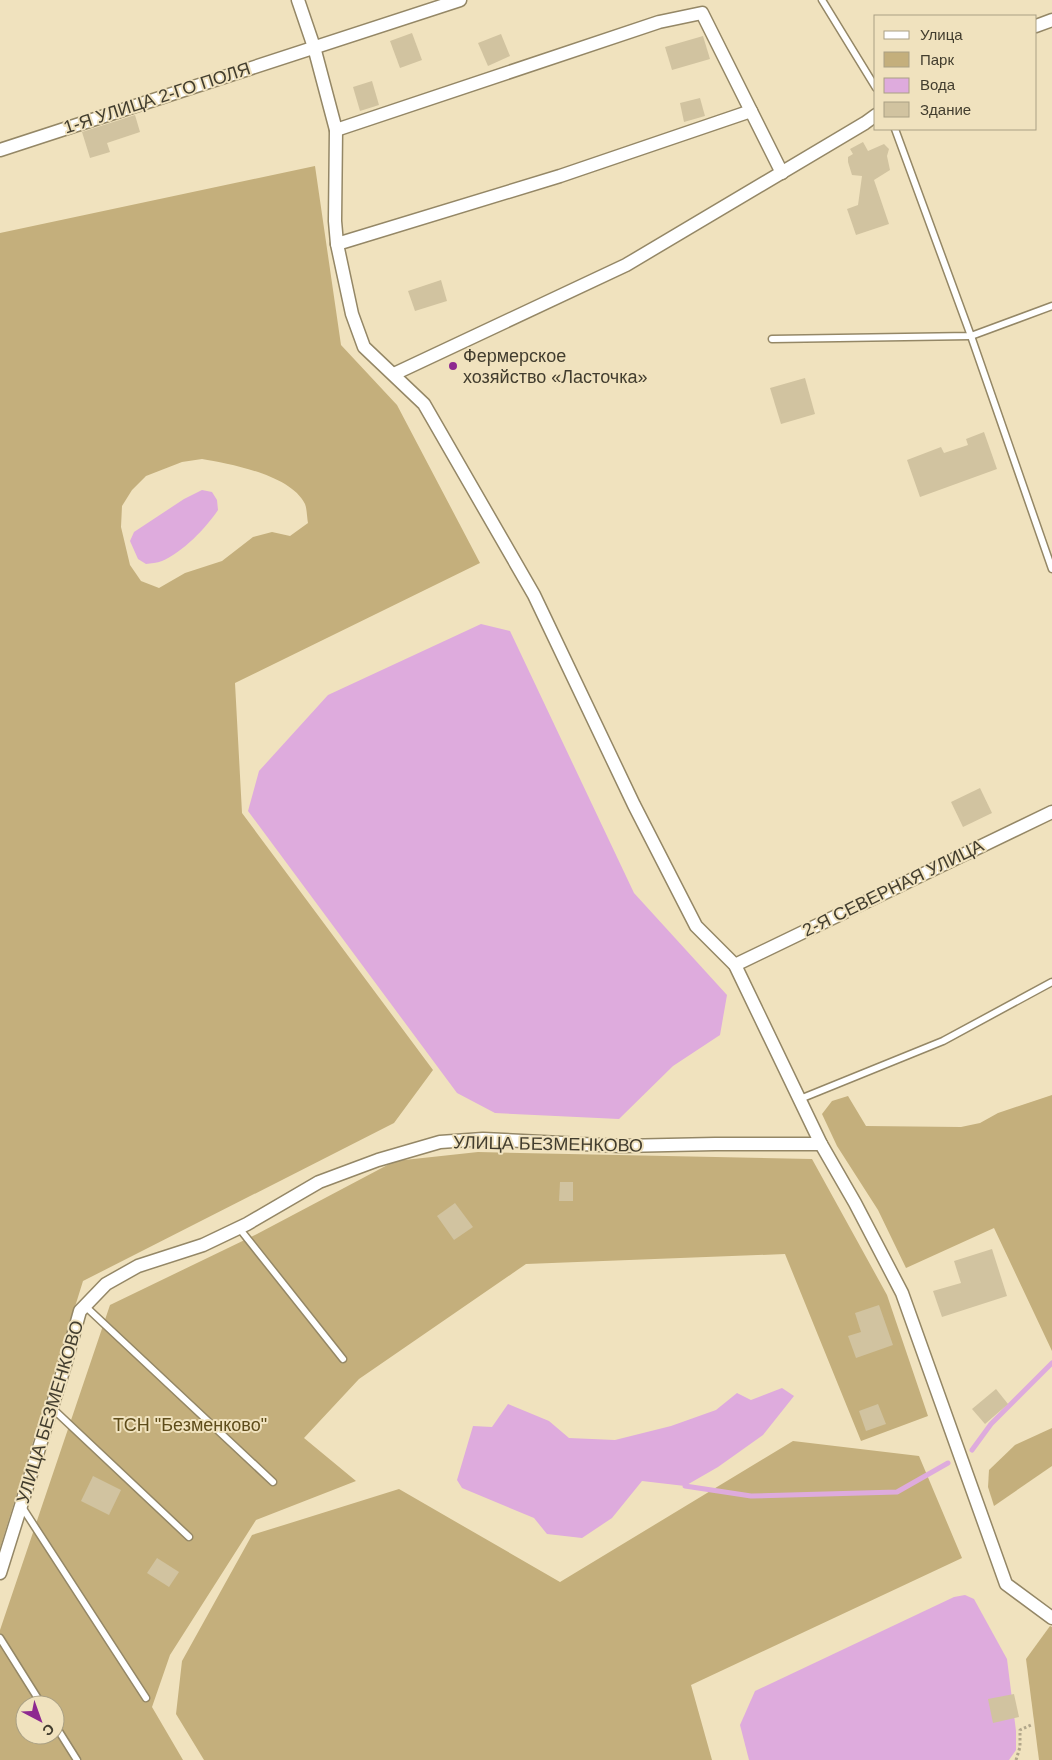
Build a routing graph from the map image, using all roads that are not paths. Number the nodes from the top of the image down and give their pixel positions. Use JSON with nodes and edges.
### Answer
{"nodes":[{"id":1,"x":298,"y":0,"type":"edge"},
{"id":2,"x":460,"y":0,"type":"edge"},
{"id":3,"x":822,"y":0,"type":"edge"},
{"id":4,"x":1052,"y":20,"type":"edge"},
{"id":5,"x":1037,"y":26,"type":"edge"},
{"id":6,"x":314,"y":47,"type":"junction"},
{"id":7,"x":874,"y":85,"type":"edge"},
{"id":8,"x":751,"y":111,"type":"junction"},
{"id":9,"x":874,"y":116,"type":"edge"},
{"id":10,"x":336,"y":130,"type":"junction"},
{"id":11,"x":895,"y":130,"type":"edge"},
{"id":12,"x":0,"y":150,"type":"edge"},
{"id":13,"x":782,"y":173,"type":"junction"},
{"id":14,"x":337,"y":244,"type":"junction"},
{"id":15,"x":1052,"y":306,"type":"edge"},
{"id":16,"x":971,"y":336,"type":"junction"},
{"id":17,"x":772,"y":339,"type":"dead end"},
{"id":18,"x":394,"y":374,"type":"junction"},
{"id":19,"x":1052,"y":540,"type":"edge"},
{"id":20,"x":1043,"y":544,"type":"junction"},
{"id":21,"x":1052,"y":569,"type":"edge"},
{"id":22,"x":1052,"y":812,"type":"edge"},
{"id":23,"x":735,"y":965,"type":"junction"},
{"id":24,"x":1052,"y":982,"type":"edge"},
{"id":25,"x":800,"y":1099,"type":"junction"},
{"id":26,"x":821,"y":1144,"type":"junction"},
{"id":27,"x":238,"y":1228,"type":"junction"},
{"id":28,"x":85,"y":1306,"type":"junction"},
{"id":29,"x":343,"y":1359,"type":"dead end"},
{"id":30,"x":52,"y":1408,"type":"junction"},
{"id":31,"x":273,"y":1482,"type":"dead end"},
{"id":32,"x":21,"y":1506,"type":"junction"},
{"id":33,"x":189,"y":1537,"type":"dead end"},
{"id":34,"x":0,"y":1573,"type":"edge"},
{"id":35,"x":1052,"y":1618,"type":"edge"},
{"id":36,"x":0,"y":1638,"type":"edge"},
{"id":37,"x":36,"y":1695,"type":"edge"},
{"id":38,"x":146,"y":1698,"type":"dead end"},
{"id":39,"x":65,"y":1741,"type":"edge"},
{"id":40,"x":77,"y":1760,"type":"edge"}],
"edges":[{"from":1,"to":6,"type":"street"},
{"from":2,"to":6,"type":"street","name":"1-Я УЛИЦА 2-ГО ПОЛЯ"},
{"from":3,"to":7,"type":"lane"},
{"from":4,"to":5,"type":"street"},
{"from":6,"to":10,"type":"street"},
{"from":6,"to":12,"type":"street","name":"1-Я УЛИЦА 2-ГО ПОЛЯ"},
{"from":8,"to":10,"type":"street"},
{"from":8,"to":13,"type":"street"},
{"from":8,"to":14,"type":"street"},
{"from":9,"to":13,"type":"street"},
{"from":10,"to":14,"type":"street"},
{"from":11,"to":16,"type":"lane"},
{"from":13,"to":18,"type":"street"},
{"from":14,"to":18,"type":"street"},
{"from":15,"to":16,"type":"lane"},
{"from":16,"to":17,"type":"lane"},
{"from":16,"to":20,"type":"lane"},
{"from":18,"to":23,"type":"street"},
{"from":19,"to":20,"type":"lane"},
{"from":20,"to":21,"type":"lane"},
{"from":22,"to":23,"type":"street","name":"2-Я СЕВЕРНАЯ УЛИЦА"},
{"from":23,"to":25,"type":"street"},
{"from":24,"to":25,"type":"lane"},
{"from":25,"to":26,"type":"street"},
{"from":26,"to":27,"type":"street","name":"УЛИЦА БЕЗМЕНКОВО"},
{"from":26,"to":35,"type":"street"},
{"from":27,"to":28,"type":"street","name":"УЛИЦА БЕЗМЕНКОВО"},
{"from":27,"to":29,"type":"lane"},
{"from":28,"to":30,"type":"street","name":"УЛИЦА БЕЗМЕНКОВО"},
{"from":28,"to":31,"type":"lane"},
{"from":30,"to":32,"type":"street","name":"УЛИЦА БЕЗМЕНКОВО"},
{"from":30,"to":33,"type":"lane"},
{"from":32,"to":34,"type":"street","name":"УЛИЦА БЕЗМЕНКОВО"},
{"from":32,"to":38,"type":"lane"},
{"from":36,"to":37,"type":"lane"},
{"from":39,"to":40,"type":"lane"}]}
